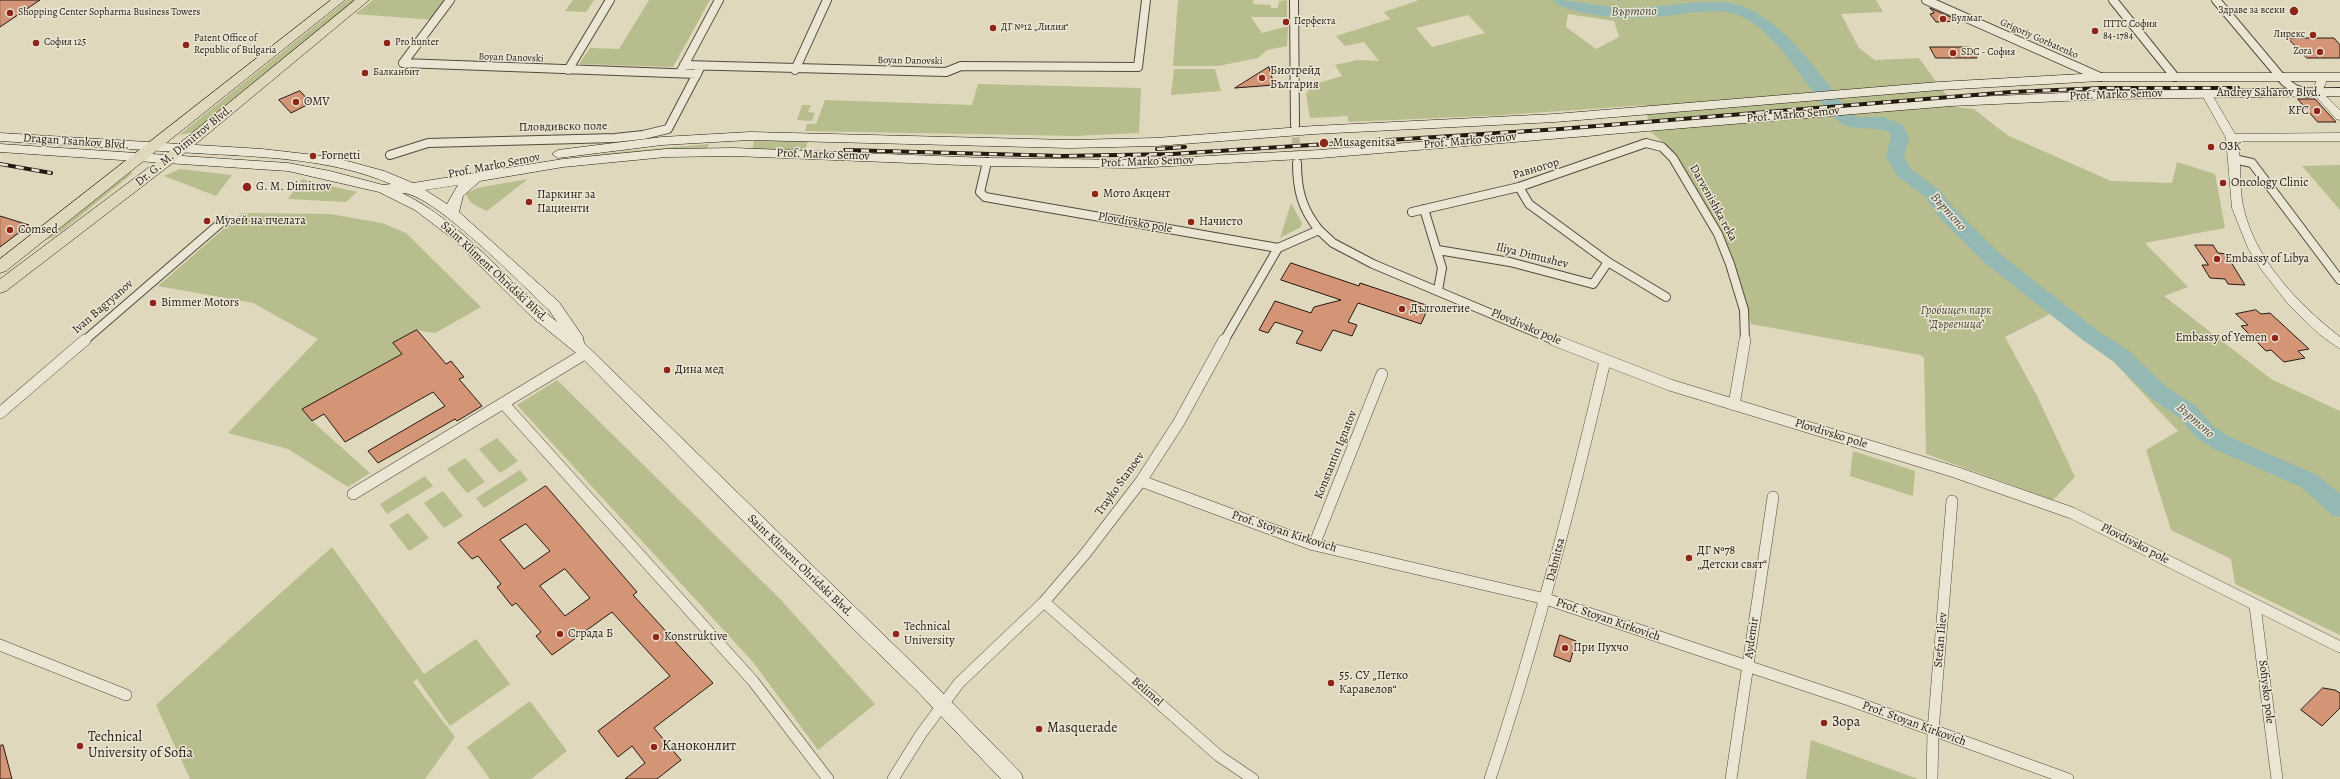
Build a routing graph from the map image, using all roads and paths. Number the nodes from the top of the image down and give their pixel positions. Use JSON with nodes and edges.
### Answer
{"nodes":[{"id":1,"x":339,"y":0,"type":"edge"},
{"id":2,"x":363,"y":0,"type":"edge"},
{"id":3,"x":450,"y":0,"type":"edge"},
{"id":4,"x":610,"y":0,"type":"edge"},
{"id":5,"x":718,"y":0,"type":"edge"},
{"id":6,"x":827,"y":0,"type":"edge"},
{"id":7,"x":1146,"y":0,"type":"edge"},
{"id":8,"x":1294,"y":0,"type":"edge"},
{"id":9,"x":1926,"y":0,"type":"edge"},
{"id":10,"x":2113,"y":0,"type":"edge"},
{"id":11,"x":2216,"y":0,"type":"edge"},
{"id":12,"x":684,"y":65,"type":"junction"},
{"id":13,"x":701,"y":66,"type":"junction"},
{"id":14,"x":568,"y":70,"type":"junction"},
{"id":15,"x":795,"y":70,"type":"junction"},
{"id":16,"x":680,"y":74,"type":"junction"},
{"id":17,"x":697,"y":74,"type":"junction"},
{"id":18,"x":2175,"y":77,"type":"junction"},
{"id":19,"x":2281,"y":77,"type":"junction"},
{"id":20,"x":2323,"y":77,"type":"junction"},
{"id":21,"x":2340,"y":77,"type":"edge"},
{"id":22,"x":2100,"y":78,"type":"junction"},
{"id":23,"x":2340,"y":92,"type":"edge"},
{"id":24,"x":2206,"y":93,"type":"junction"},
{"id":25,"x":2315,"y":94,"type":"junction"},
{"id":26,"x":2340,"y":117,"type":"edge"},
{"id":27,"x":1295,"y":124,"type":"tunnel mouth"},
{"id":28,"x":0,"y":137,"type":"edge"},
{"id":29,"x":740,"y":137,"type":"junction"},
{"id":30,"x":2340,"y":137,"type":"edge"},
{"id":31,"x":2231,"y":138,"type":"junction"},
{"id":32,"x":1652,"y":143,"type":"joint"},
{"id":33,"x":153,"y":147,"type":"junction"},
{"id":34,"x":0,"y":148,"type":"edge"},
{"id":35,"x":182,"y":148,"type":"junction"},
{"id":36,"x":734,"y":152,"type":"junction"},
{"id":37,"x":390,"y":155,"type":"dead end"},
{"id":38,"x":139,"y":158,"type":"junction"},
{"id":39,"x":2234,"y":158,"type":"junction"},
{"id":40,"x":169,"y":159,"type":"junction"},
{"id":41,"x":987,"y":162,"type":"junction"},
{"id":42,"x":1297,"y":163,"type":"tunnel mouth"},
{"id":43,"x":486,"y":176,"type":"junction"},
{"id":44,"x":1519,"y":187,"type":"junction"},
{"id":45,"x":397,"y":189,"type":"junction"},
{"id":46,"x":1424,"y":209,"type":"junction"},
{"id":47,"x":1412,"y":212,"type":"dead end"},
{"id":48,"x":452,"y":213,"type":"junction"},
{"id":49,"x":224,"y":220,"type":"dead end"},
{"id":50,"x":1319,"y":230,"type":"junction"},
{"id":51,"x":1278,"y":248,"type":"junction"},
{"id":52,"x":1438,"y":250,"type":"junction"},
{"id":53,"x":1608,"y":262,"type":"junction"},
{"id":54,"x":0,"y":267,"type":"edge"},
{"id":55,"x":2340,"y":280,"type":"edge"},
{"id":56,"x":0,"y":287,"type":"edge"},
{"id":57,"x":1438,"y":290,"type":"junction"},
{"id":58,"x":1666,"y":297,"type":"dead end"},
{"id":59,"x":2340,"y":344,"type":"edge"},
{"id":60,"x":586,"y":353,"type":"junction"},
{"id":61,"x":1605,"y":361,"type":"junction"},
{"id":62,"x":1382,"y":374,"type":"dead end"},
{"id":63,"x":503,"y":403,"type":"junction"},
{"id":64,"x":1734,"y":405,"type":"junction"},
{"id":65,"x":0,"y":413,"type":"edge"},
{"id":66,"x":1141,"y":481,"type":"junction"},
{"id":67,"x":353,"y":494,"type":"dead end"},
{"id":68,"x":1773,"y":498,"type":"dead end"},
{"id":69,"x":1952,"y":501,"type":"dead end"},
{"id":70,"x":1314,"y":545,"type":"junction"},
{"id":71,"x":1546,"y":599,"type":"junction"},
{"id":72,"x":1044,"y":602,"type":"junction"},
{"id":73,"x":2255,"y":606,"type":"junction"},
{"id":74,"x":0,"y":646,"type":"edge"},
{"id":75,"x":2340,"y":647,"type":"edge"},
{"id":76,"x":1748,"y":666,"type":"junction"},
{"id":77,"x":126,"y":695,"type":"dead end"},
{"id":78,"x":942,"y":705,"type":"junction"},
{"id":79,"x":1933,"y":731,"type":"junction"},
{"id":80,"x":2041,"y":774,"type":"edge"},
{"id":81,"x":828,"y":779,"type":"edge"},
{"id":82,"x":893,"y":779,"type":"edge"},
{"id":83,"x":1014,"y":779,"type":"edge"},
{"id":84,"x":1253,"y":779,"type":"edge"},
{"id":85,"x":1490,"y":779,"type":"edge"},
{"id":86,"x":1731,"y":779,"type":"edge"},
{"id":87,"x":1932,"y":779,"type":"edge"},
{"id":88,"x":2068,"y":779,"type":"edge"},
{"id":89,"x":2278,"y":779,"type":"edge"}],
"edges":[{"from":1,"to":33,"type":"main road","name":"Dr. G. M. Dimitrov Blvd."},
{"from":2,"to":35,"type":"main road","name":"Dr. G. M. Dimitrov Blvd."},
{"from":3,"to":14,"type":"street","name":"Boyan Danovski"},
{"from":4,"to":14,"type":"street"},
{"from":5,"to":12,"type":"street"},
{"from":6,"to":15,"type":"street"},
{"from":7,"to":15,"type":"street","name":"Boyan Danovski"},
{"from":8,"to":27,"type":"street"},
{"from":9,"to":22,"type":"street","name":"Grigoriy Gorbatenko"},
{"from":10,"to":18,"type":"street"},
{"from":11,"to":19,"type":"street"},
{"from":12,"to":13,"type":"street","name":"Boyan Danovski"},
{"from":12,"to":16,"type":"street"},
{"from":13,"to":15,"type":"street","name":"Boyan Danovski"},
{"from":13,"to":17,"type":"street","name":"Пловдивско поле"},
{"from":14,"to":16,"type":"street","name":"Boyan Danovski"},
{"from":16,"to":17,"type":"street","name":"Boyan Danovski"},
{"from":17,"to":37,"type":"street","name":"Пловдивско поле"},
{"from":18,"to":19,"type":"main road","name":"Andrey Saharov Blvd."},
{"from":18,"to":22,"type":"main road","name":"Prof. Marko Semov"},
{"from":19,"to":20,"type":"main road","name":"Andrey Saharov Blvd."},
{"from":19,"to":25,"type":"street"},
{"from":20,"to":21,"type":"main road","name":"Andrey Saharov Blvd."},
{"from":20,"to":25,"type":"street"},
{"from":22,"to":29,"type":"main road","name":"Prof. Marko Semov"},
{"from":23,"to":25,"type":"main road","name":"Andrey Saharov Blvd."},
{"from":24,"to":25,"type":"main road","name":"Andrey Saharov Blvd."},
{"from":24,"to":31,"type":"street","name":"Andrey Saharov Blvd."},
{"from":24,"to":41,"type":"main road","name":"Prof. Marko Semov"},
{"from":25,"to":26,"type":"street"},
{"from":28,"to":33,"type":"main road","name":"Dragan Tsankov Blvd."},
{"from":29,"to":36,"type":"main road"},
{"from":29,"to":45,"type":"main road","name":"Prof. Marko Semov"},
{"from":30,"to":31,"type":"street"},
{"from":31,"to":39,"type":"street","name":"Andrey Saharov Blvd."},
{"from":32,"to":44,"type":"street","name":"Равногор"},
{"from":32,"to":64,"type":"street","name":"Darvenishka reka"},
{"from":33,"to":35,"type":"main road","name":"Saint Kliment Ohridski Blvd."},
{"from":33,"to":38,"type":"main road","name":"Dr. G. M. Dimitrov Blvd."},
{"from":34,"to":38,"type":"main road","name":"Dragan Tsankov Blvd."},
{"from":35,"to":40,"type":"main road","name":"Dr. G. M. Dimitrov Blvd."},
{"from":35,"to":45,"type":"main road","name":"Saint Kliment Ohridski Blvd."},
{"from":36,"to":41,"type":"main road","name":"Prof. Marko Semov"},
{"from":36,"to":43,"type":"main road","name":"Prof. Marko Semov"},
{"from":38,"to":40,"type":"main road","name":"Saint Kliment Ohridski Blvd."},
{"from":38,"to":54,"type":"main road","name":"Dr. G. M. Dimitrov Blvd."},
{"from":39,"to":55,"type":"street"},
{"from":39,"to":59,"type":"street","name":"Andrey Saharov Blvd."},
{"from":40,"to":45,"type":"main road","name":"Saint Kliment Ohridski Blvd."},
{"from":40,"to":56,"type":"main road","name":"Dr. G. M. Dimitrov Blvd."},
{"from":41,"to":51,"type":"street","name":"Plovdivsko pole"},
{"from":42,"to":50,"type":"street","name":"Plovdivsko pole"},
{"from":43,"to":45,"type":"main road","name":"Prof. Marko Semov"},
{"from":43,"to":48,"type":"main road"},
{"from":44,"to":46,"type":"street","name":"Равногор"},
{"from":44,"to":53,"type":"street"},
{"from":45,"to":48,"type":"main road","name":"Saint Kliment Ohridski Blvd."},
{"from":45,"to":60,"type":"main road","name":"Saint Kliment Ohridski Blvd."},
{"from":46,"to":47,"type":"street","name":"Равногор"},
{"from":46,"to":52,"type":"street"},
{"from":48,"to":60,"type":"main road","name":"Saint Kliment Ohridski Blvd."},
{"from":49,"to":65,"type":"street","name":"Ivan Bagryanov"},
{"from":50,"to":51,"type":"street"},
{"from":50,"to":57,"type":"street","name":"Plovdivsko pole"},
{"from":51,"to":66,"type":"street","name":"Trayko Stanoev"},
{"from":52,"to":53,"type":"street","name":"Iliya Dimushev"},
{"from":52,"to":57,"type":"street"},
{"from":53,"to":58,"type":"street"},
{"from":57,"to":61,"type":"street","name":"Plovdivsko pole"},
{"from":60,"to":63,"type":"street"},
{"from":60,"to":78,"type":"main road","name":"Saint Kliment Ohridski Blvd."},
{"from":61,"to":64,"type":"street","name":"Plovdivsko pole"},
{"from":61,"to":71,"type":"street","name":"Dabnitsa"},
{"from":62,"to":70,"type":"street","name":"Konstantin Ignatov"},
{"from":63,"to":67,"type":"street"},
{"from":63,"to":81,"type":"street"},
{"from":64,"to":73,"type":"street","name":"Plovdivsko pole"},
{"from":66,"to":70,"type":"street","name":"Prof. Stoyan Kirkovich"},
{"from":66,"to":72,"type":"street","name":"Trayko Stanoev"},
{"from":68,"to":76,"type":"street","name":"Aydemir"},
{"from":69,"to":79,"type":"street","name":"Stefan Iliev"},
{"from":70,"to":71,"type":"street","name":"Prof. Stoyan Kirkovich"},
{"from":71,"to":76,"type":"street","name":"Prof. Stoyan Kirkovich"},
{"from":71,"to":85,"type":"street","name":"Dabnitsa"},
{"from":72,"to":78,"type":"street","name":"Trayko Stanoev"},
{"from":72,"to":84,"type":"street","name":"Belimel"},
{"from":73,"to":75,"type":"street","name":"Plovdivsko pole"},
{"from":73,"to":89,"type":"street","name":"Sofiysko pole"},
{"from":74,"to":77,"type":"street"},
{"from":76,"to":79,"type":"street","name":"Prof. Stoyan Kirkovich"},
{"from":76,"to":86,"type":"street","name":"Aydemir"},
{"from":78,"to":82,"type":"street","name":"Trayko Stanoev"},
{"from":78,"to":83,"type":"main road","name":"Saint Kliment Ohridski Blvd."},
{"from":79,"to":80,"type":"street","name":"Prof. Stoyan Kirkovich"},
{"from":79,"to":87,"type":"street","name":"Stefan Iliev"},
{"from":80,"to":88,"type":"street","name":"Prof. Stoyan Kirkovich"}]}
